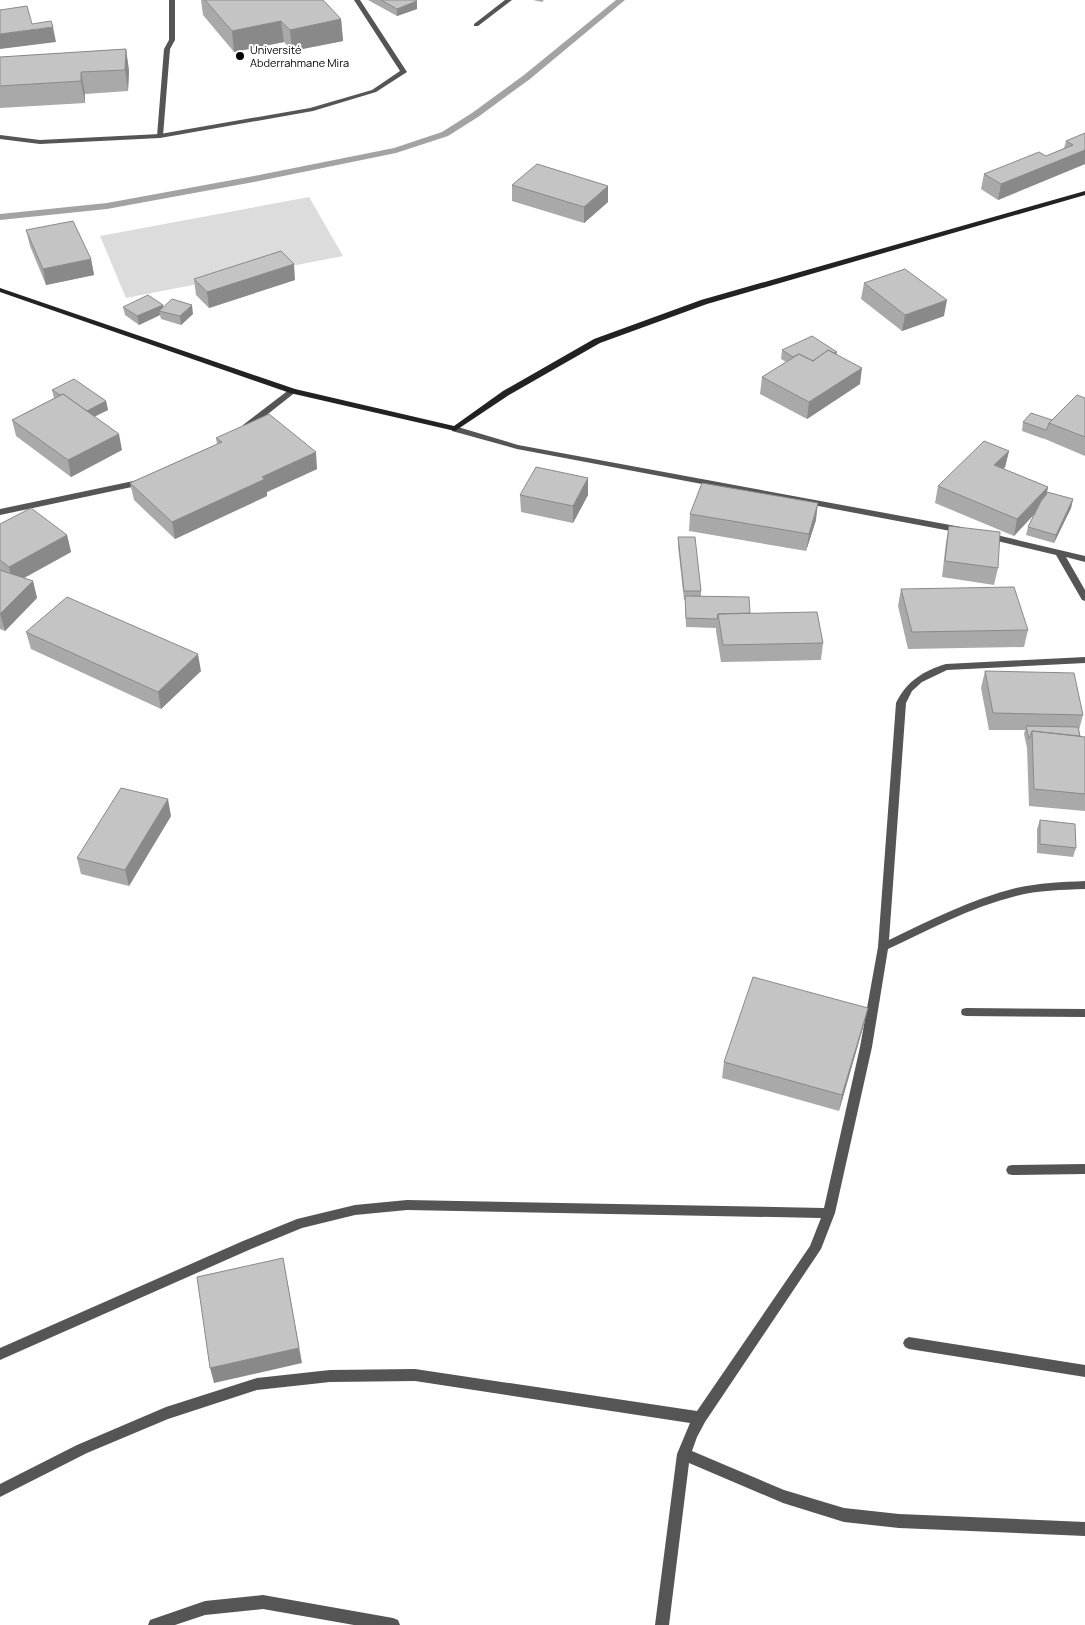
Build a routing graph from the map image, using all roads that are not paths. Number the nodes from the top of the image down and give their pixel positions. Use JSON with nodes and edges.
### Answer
{"nodes":[{"id":1,"x":172,"y":0,"type":"edge"},
{"id":2,"x":357,"y":0,"type":"edge"},
{"id":3,"x":509,"y":0,"type":"edge"},
{"id":4,"x":476,"y":25,"type":"dead end"},
{"id":5,"x":160,"y":136,"type":"junction"},
{"id":6,"x":0,"y":137,"type":"edge"},
{"id":7,"x":1085,"y":193,"type":"edge"},
{"id":8,"x":0,"y":290,"type":"edge"},
{"id":9,"x":293,"y":391,"type":"junction"},
{"id":10,"x":455,"y":428,"type":"junction"},
{"id":11,"x":241,"y":432,"type":"edge"},
{"id":12,"x":153,"y":480,"type":"edge"},
{"id":13,"x":0,"y":512,"type":"edge"},
{"id":14,"x":971,"y":532,"type":"edge"},
{"id":15,"x":980,"y":534,"type":"edge"},
{"id":16,"x":1059,"y":553,"type":"junction"},
{"id":17,"x":1085,"y":559,"type":"edge"},
{"id":18,"x":1085,"y":598,"type":"edge"},
{"id":19,"x":1085,"y":660,"type":"edge"},
{"id":20,"x":1085,"y":885,"type":"edge"},
{"id":21,"x":883,"y":948,"type":"junction"},
{"id":22,"x":966,"y":1012,"type":"dead end"},
{"id":23,"x":1085,"y":1014,"type":"edge"},
{"id":24,"x":1085,"y":1169,"type":"edge"},
{"id":25,"x":1012,"y":1170,"type":"dead end"},
{"id":26,"x":829,"y":1213,"type":"junction"},
{"id":27,"x":909,"y":1344,"type":"dead end"},
{"id":28,"x":0,"y":1354,"type":"edge"},
{"id":29,"x":1085,"y":1371,"type":"edge"},
{"id":30,"x":700,"y":1418,"type":"junction"},
{"id":31,"x":684,"y":1454,"type":"junction"},
{"id":32,"x":0,"y":1491,"type":"edge"},
{"id":33,"x":1085,"y":1530,"type":"edge"},
{"id":34,"x":156,"y":1625,"type":"edge"},
{"id":35,"x":393,"y":1625,"type":"edge"},
{"id":36,"x":662,"y":1625,"type":"edge"}],
"edges":[{"from":1,"to":5,"type":"street"},
{"from":2,"to":5,"type":"street"},
{"from":3,"to":4,"type":"street"},
{"from":5,"to":6,"type":"street"},
{"from":7,"to":10,"type":"street"},
{"from":8,"to":9,"type":"street"},
{"from":9,"to":10,"type":"street"},
{"from":9,"to":11,"type":"street"},
{"from":10,"to":14,"type":"street"},
{"from":12,"to":13,"type":"street"},
{"from":15,"to":16,"type":"street"},
{"from":16,"to":17,"type":"street"},
{"from":16,"to":18,"type":"street"},
{"from":19,"to":21,"type":"street"},
{"from":20,"to":21,"type":"street"},
{"from":21,"to":26,"type":"street"},
{"from":22,"to":23,"type":"street"},
{"from":24,"to":25,"type":"street"},
{"from":26,"to":28,"type":"street"},
{"from":26,"to":30,"type":"street"},
{"from":27,"to":29,"type":"street"},
{"from":30,"to":31,"type":"street"},
{"from":30,"to":32,"type":"street"},
{"from":31,"to":33,"type":"street"},
{"from":31,"to":36,"type":"street"},
{"from":34,"to":35,"type":"street"}]}
